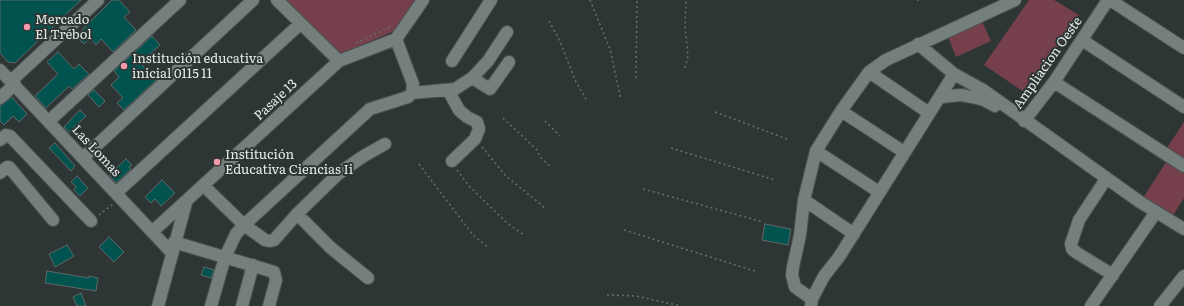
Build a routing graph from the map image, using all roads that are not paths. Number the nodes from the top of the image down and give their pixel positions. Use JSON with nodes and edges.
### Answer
{"nodes":[{"id":1,"x":98,"y":0,"type":"edge"},
{"id":2,"x":180,"y":0,"type":"edge"},
{"id":3,"x":253,"y":0,"type":"edge"},
{"id":4,"x":277,"y":0,"type":"edge"},
{"id":5,"x":423,"y":0,"type":"edge"},
{"id":6,"x":491,"y":0,"type":"edge"},
{"id":7,"x":1015,"y":0,"type":"edge"},
{"id":8,"x":1109,"y":0,"type":"edge"},
{"id":9,"x":300,"y":24,"type":"junction"},
{"id":10,"x":507,"y":32,"type":"dead end"},
{"id":11,"x":396,"y":39,"type":"junction"},
{"id":12,"x":1082,"y":40,"type":"junction"},
{"id":13,"x":918,"y":44,"type":"junction"},
{"id":14,"x":1184,"y":48,"type":"edge"},
{"id":15,"x":339,"y":61,"type":"junction"},
{"id":16,"x":452,"y":61,"type":"dead end"},
{"id":17,"x":509,"y":62,"type":"dead end"},
{"id":18,"x":0,"y":70,"type":"edge"},
{"id":19,"x":869,"y":72,"type":"junction"},
{"id":20,"x":954,"y":74,"type":"junction"},
{"id":21,"x":472,"y":78,"type":"junction"},
{"id":22,"x":13,"y":82,"type":"junction"},
{"id":23,"x":1054,"y":82,"type":"junction"},
{"id":24,"x":448,"y":90,"type":"junction"},
{"id":25,"x":412,"y":92,"type":"junction"},
{"id":26,"x":942,"y":97,"type":"junction"},
{"id":27,"x":0,"y":98,"type":"edge"},
{"id":28,"x":1184,"y":107,"type":"edge"},
{"id":29,"x":841,"y":111,"type":"junction"},
{"id":30,"x":929,"y":113,"type":"junction"},
{"id":31,"x":49,"y":121,"type":"junction"},
{"id":32,"x":1024,"y":121,"type":"junction"},
{"id":33,"x":0,"y":140,"type":"edge"},
{"id":34,"x":385,"y":144,"type":"dead end"},
{"id":35,"x":816,"y":151,"type":"junction"},
{"id":36,"x":904,"y":152,"type":"junction"},
{"id":37,"x":83,"y":158,"type":"junction"},
{"id":38,"x":452,"y":161,"type":"road end"},
{"id":39,"x":1184,"y":166,"type":"edge"},
{"id":40,"x":0,"y":173,"type":"edge"},
{"id":41,"x":1106,"y":179,"type":"junction"},
{"id":42,"x":204,"y":186,"type":"junction"},
{"id":43,"x":880,"y":192,"type":"junction"},
{"id":44,"x":118,"y":196,"type":"junction"},
{"id":45,"x":804,"y":200,"type":"junction"},
{"id":46,"x":186,"y":202,"type":"junction"},
{"id":47,"x":1156,"y":212,"type":"junction"},
{"id":48,"x":296,"y":214,"type":"junction"},
{"id":49,"x":53,"y":220,"type":"dead end"},
{"id":50,"x":91,"y":221,"type":"road end"},
{"id":51,"x":244,"y":225,"type":"junction"},
{"id":52,"x":1184,"y":229,"type":"edge"},
{"id":53,"x":152,"y":232,"type":"junction"},
{"id":54,"x":854,"y":234,"type":"junction"},
{"id":55,"x":173,"y":247,"type":"junction"},
{"id":56,"x":225,"y":257,"type":"junction"},
{"id":57,"x":253,"y":265,"type":"junction"},
{"id":58,"x":1113,"y":276,"type":"junction"},
{"id":59,"x":368,"y":278,"type":"dead end"},
{"id":60,"x":1183,"y":281,"type":"edge"},
{"id":61,"x":811,"y":303,"type":"edge"},
{"id":62,"x":158,"y":306,"type":"edge"},
{"id":63,"x":211,"y":306,"type":"edge"},
{"id":64,"x":242,"y":306,"type":"edge"},
{"id":65,"x":269,"y":306,"type":"edge"},
{"id":66,"x":1091,"y":306,"type":"edge"},
{"id":67,"x":1160,"y":306,"type":"edge"}],
"edges":[{"from":1,"to":22,"type":"street"},
{"from":2,"to":31,"type":"street"},
{"from":3,"to":37,"type":"street"},
{"from":4,"to":9,"type":"street"},
{"from":5,"to":11,"type":"street"},
{"from":6,"to":16,"type":"street"},
{"from":7,"to":13,"type":"street"},
{"from":8,"to":12,"type":"street","name":"Ampliacion Oeste"},
{"from":8,"to":14,"type":"street"},
{"from":9,"to":15,"type":"street"},
{"from":9,"to":44,"type":"street"},
{"from":10,"to":21,"type":"street"},
{"from":11,"to":15,"type":"street","name":"Pasaje 13"},
{"from":11,"to":25,"type":"street"},
{"from":12,"to":23,"type":"street","name":"Ampliacion Oeste"},
{"from":12,"to":28,"type":"street"},
{"from":13,"to":19,"type":"street"},
{"from":13,"to":20,"type":"street"},
{"from":15,"to":42,"type":"street","name":"Pasaje 13"},
{"from":17,"to":21,"type":"street"},
{"from":18,"to":22,"type":"street","name":"Las Lomas"},
{"from":19,"to":29,"type":"street"},
{"from":19,"to":30,"type":"street"},
{"from":20,"to":26,"type":"street"},
{"from":20,"to":32,"type":"street"},
{"from":21,"to":24,"type":"street"},
{"from":22,"to":27,"type":"street"},
{"from":22,"to":31,"type":"street","name":"Las Lomas"},
{"from":23,"to":32,"type":"street","name":"Ampliacion Oeste"},
{"from":23,"to":39,"type":"street"},
{"from":24,"to":25,"type":"street"},
{"from":24,"to":38,"type":"street"},
{"from":25,"to":51,"type":"street"},
{"from":26,"to":30,"type":"street"},
{"from":26,"to":32,"type":"street"},
{"from":29,"to":35,"type":"street"},
{"from":29,"to":36,"type":"street"},
{"from":30,"to":36,"type":"street"},
{"from":31,"to":37,"type":"street","name":"Las Lomas"},
{"from":32,"to":41,"type":"street"},
{"from":33,"to":50,"type":"street"},
{"from":34,"to":48,"type":"street"},
{"from":35,"to":43,"type":"street"},
{"from":35,"to":45,"type":"street"},
{"from":36,"to":43,"type":"street"},
{"from":37,"to":44,"type":"street","name":"Las Lomas"},
{"from":40,"to":49,"type":"street"},
{"from":41,"to":47,"type":"street"},
{"from":41,"to":58,"type":"street"},
{"from":42,"to":46,"type":"street","name":"Pasaje 13"},
{"from":42,"to":51,"type":"street"},
{"from":43,"to":54,"type":"street"},
{"from":44,"to":53,"type":"street","name":"Las Lomas"},
{"from":45,"to":54,"type":"street"},
{"from":45,"to":61,"type":"street"},
{"from":46,"to":53,"type":"street","name":"Pasaje 13"},
{"from":46,"to":55,"type":"street"},
{"from":47,"to":52,"type":"street"},
{"from":47,"to":58,"type":"street"},
{"from":48,"to":51,"type":"street"},
{"from":48,"to":59,"type":"street"},
{"from":51,"to":56,"type":"street"},
{"from":53,"to":55,"type":"street","name":"Las Lomas"},
{"from":54,"to":61,"type":"street"},
{"from":55,"to":56,"type":"street"},
{"from":55,"to":62,"type":"street"},
{"from":56,"to":57,"type":"street"},
{"from":56,"to":63,"type":"street"},
{"from":57,"to":64,"type":"street"},
{"from":57,"to":65,"type":"street"},
{"from":58,"to":66,"type":"street"},
{"from":60,"to":67,"type":"street"}]}
